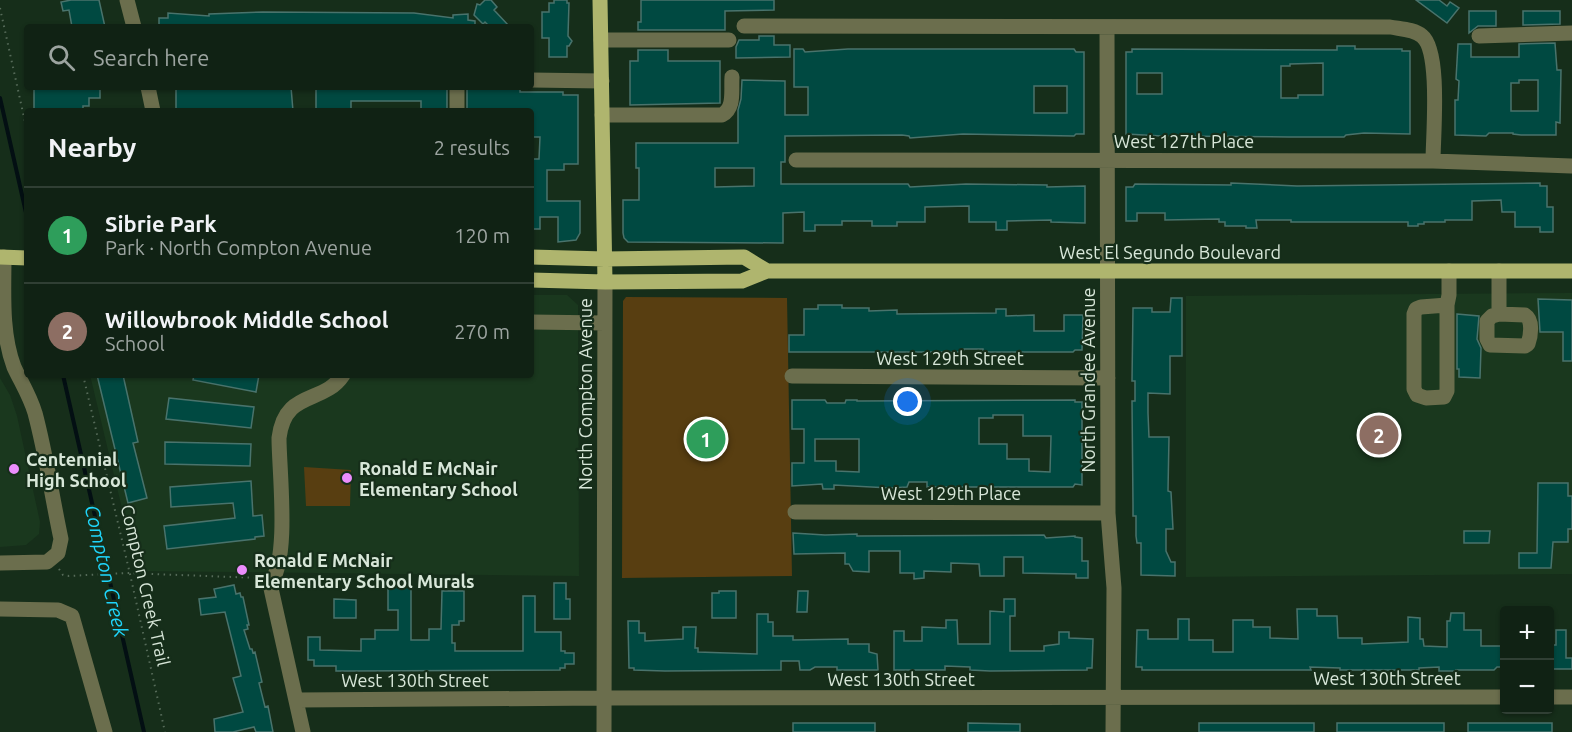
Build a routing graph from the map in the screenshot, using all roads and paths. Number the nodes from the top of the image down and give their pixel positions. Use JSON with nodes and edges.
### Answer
{"nodes":[{"id":1,"x":127,"y":0,"type":"edge"},
{"id":2,"x":600,"y":0,"type":"edge"},
{"id":3,"x":0,"y":8,"type":"edge"},
{"id":4,"x":133,"y":24,"type":"edge"},
{"id":5,"x":744,"y":26,"type":"dead end"},
{"id":6,"x":1107,"y":28,"type":"junction"},
{"id":7,"x":1572,"y":33,"type":"edge"},
{"id":8,"x":1479,"y":36,"type":"dead end"},
{"id":9,"x":601,"y":40,"type":"junction"},
{"id":10,"x":729,"y":40,"type":"dead end"},
{"id":11,"x":732,"y":77,"type":"dead end"},
{"id":12,"x":534,"y":80,"type":"edge"},
{"id":13,"x":602,"y":81,"type":"junction"},
{"id":14,"x":149,"y":90,"type":"edge"},
{"id":15,"x":458,"y":90,"type":"edge"},
{"id":16,"x":152,"y":108,"type":"edge"},
{"id":17,"x":457,"y":108,"type":"edge"},
{"id":18,"x":602,"y":116,"type":"junction"},
{"id":19,"x":24,"y":117,"type":"edge"},
{"id":20,"x":796,"y":160,"type":"dead end"},
{"id":21,"x":1107,"y":161,"type":"junction"},
{"id":22,"x":1433,"y":161,"type":"junction"},
{"id":23,"x":1572,"y":167,"type":"edge"},
{"id":24,"x":12,"y":257,"type":"edge"},
{"id":25,"x":534,"y":257,"type":"edge"},
{"id":26,"x":605,"y":258,"type":"junction"},
{"id":27,"x":767,"y":271,"type":"junction"},
{"id":28,"x":1107,"y":271,"type":"junction"},
{"id":29,"x":1449,"y":271,"type":"junction"},
{"id":30,"x":1499,"y":271,"type":"junction"},
{"id":31,"x":1572,"y":271,"type":"edge"},
{"id":32,"x":534,"y":280,"type":"edge"},
{"id":33,"x":605,"y":282,"type":"junction"},
{"id":34,"x":1447,"y":305,"type":"junction"},
{"id":35,"x":1499,"y":314,"type":"dead end"},
{"id":36,"x":534,"y":322,"type":"edge"},
{"id":37,"x":605,"y":323,"type":"junction"},
{"id":38,"x":792,"y":376,"type":"dead end"},
{"id":39,"x":83,"y":378,"type":"edge"},
{"id":40,"x":341,"y":378,"type":"edge"},
{"id":41,"x":1108,"y":378,"type":"junction"},
{"id":42,"x":795,"y":512,"type":"dead end"},
{"id":43,"x":1108,"y":513,"type":"junction"},
{"id":44,"x":53,"y":559,"type":"junction"},
{"id":45,"x":0,"y":563,"type":"edge"},
{"id":46,"x":128,"y":574,"type":"junction"},
{"id":47,"x":270,"y":584,"type":"junction"},
{"id":48,"x":0,"y":609,"type":"edge"},
{"id":49,"x":1500,"y":697,"type":"edge"},
{"id":50,"x":1554,"y":697,"type":"edge"},
{"id":51,"x":1572,"y":697,"type":"edge"},
{"id":52,"x":604,"y":698,"type":"junction"},
{"id":53,"x":1113,"y":698,"type":"junction"},
{"id":54,"x":297,"y":700,"type":"junction"},
{"id":55,"x":105,"y":732,"type":"edge"},
{"id":56,"x":165,"y":732,"type":"edge"},
{"id":57,"x":303,"y":732,"type":"edge"},
{"id":58,"x":604,"y":732,"type":"edge"},
{"id":59,"x":1113,"y":732,"type":"edge"}],
"edges":[{"from":1,"to":4,"type":"street"},
{"from":2,"to":9,"type":"main road","name":"North Compton Avenue"},
{"from":3,"to":19,"type":"path"},
{"from":5,"to":6,"type":"street"},
{"from":6,"to":21,"type":"street","name":"North Grandee Avenue"},
{"from":6,"to":22,"type":"street"},
{"from":7,"to":8,"type":"street"},
{"from":9,"to":10,"type":"street"},
{"from":9,"to":13,"type":"main road","name":"North Compton Avenue"},
{"from":11,"to":18,"type":"street"},
{"from":12,"to":13,"type":"street"},
{"from":13,"to":18,"type":"main road","name":"North Compton Avenue"},
{"from":14,"to":16,"type":"street"},
{"from":15,"to":17,"type":"street"},
{"from":18,"to":26,"type":"main road","name":"North Compton Avenue"},
{"from":20,"to":21,"type":"street","name":"West 127th Place"},
{"from":21,"to":22,"type":"street","name":"West 127th Place"},
{"from":21,"to":28,"type":"street","name":"North Grandee Avenue"},
{"from":22,"to":23,"type":"street","name":"West 127th Place"},
{"from":24,"to":44,"type":"street"},
{"from":25,"to":26,"type":"main road","name":"West El Segundo Boulevard"},
{"from":26,"to":27,"type":"main road","name":"West El Segundo Boulevard"},
{"from":26,"to":33,"type":"main road","name":"North Compton Avenue"},
{"from":27,"to":28,"type":"main road","name":"West El Segundo Boulevard"},
{"from":27,"to":33,"type":"main road","name":"West El Segundo Boulevard"},
{"from":28,"to":29,"type":"main road","name":"West El Segundo Boulevard"},
{"from":28,"to":41,"type":"street","name":"North Grandee Avenue"},
{"from":29,"to":30,"type":"main road","name":"West El Segundo Boulevard"},
{"from":29,"to":34,"type":"street"},
{"from":30,"to":31,"type":"main road","name":"West El Segundo Boulevard"},
{"from":30,"to":35,"type":"street"},
{"from":32,"to":33,"type":"main road","name":"West El Segundo Boulevard"},
{"from":33,"to":37,"type":"street","name":"North Compton Avenue"},
{"from":34,"to":34,"type":"street"},
{"from":36,"to":37,"type":"street"},
{"from":37,"to":52,"type":"street","name":"North Compton Avenue"},
{"from":38,"to":41,"type":"street","name":"West 129th Street"},
{"from":39,"to":46,"type":"path","name":"Compton Creek Trail"},
{"from":40,"to":47,"type":"street"},
{"from":41,"to":43,"type":"street","name":"North Grandee Avenue"},
{"from":42,"to":43,"type":"street","name":"West 129th Place"},
{"from":43,"to":53,"type":"street","name":"North Grandee Avenue"},
{"from":44,"to":45,"type":"street"},
{"from":44,"to":46,"type":"path"},
{"from":46,"to":47,"type":"path"},
{"from":46,"to":56,"type":"path","name":"Compton Creek Trail"},
{"from":47,"to":54,"type":"street"},
{"from":48,"to":55,"type":"street"},
{"from":49,"to":53,"type":"street","name":"West 130th Street"},
{"from":50,"to":51,"type":"street"},
{"from":52,"to":53,"type":"street","name":"West 130th Street"},
{"from":52,"to":54,"type":"street","name":"West 130th Street"},
{"from":52,"to":58,"type":"street","name":"North Compton Avenue"},
{"from":53,"to":59,"type":"street","name":"North Grandee Avenue"},
{"from":54,"to":57,"type":"street"}]}
